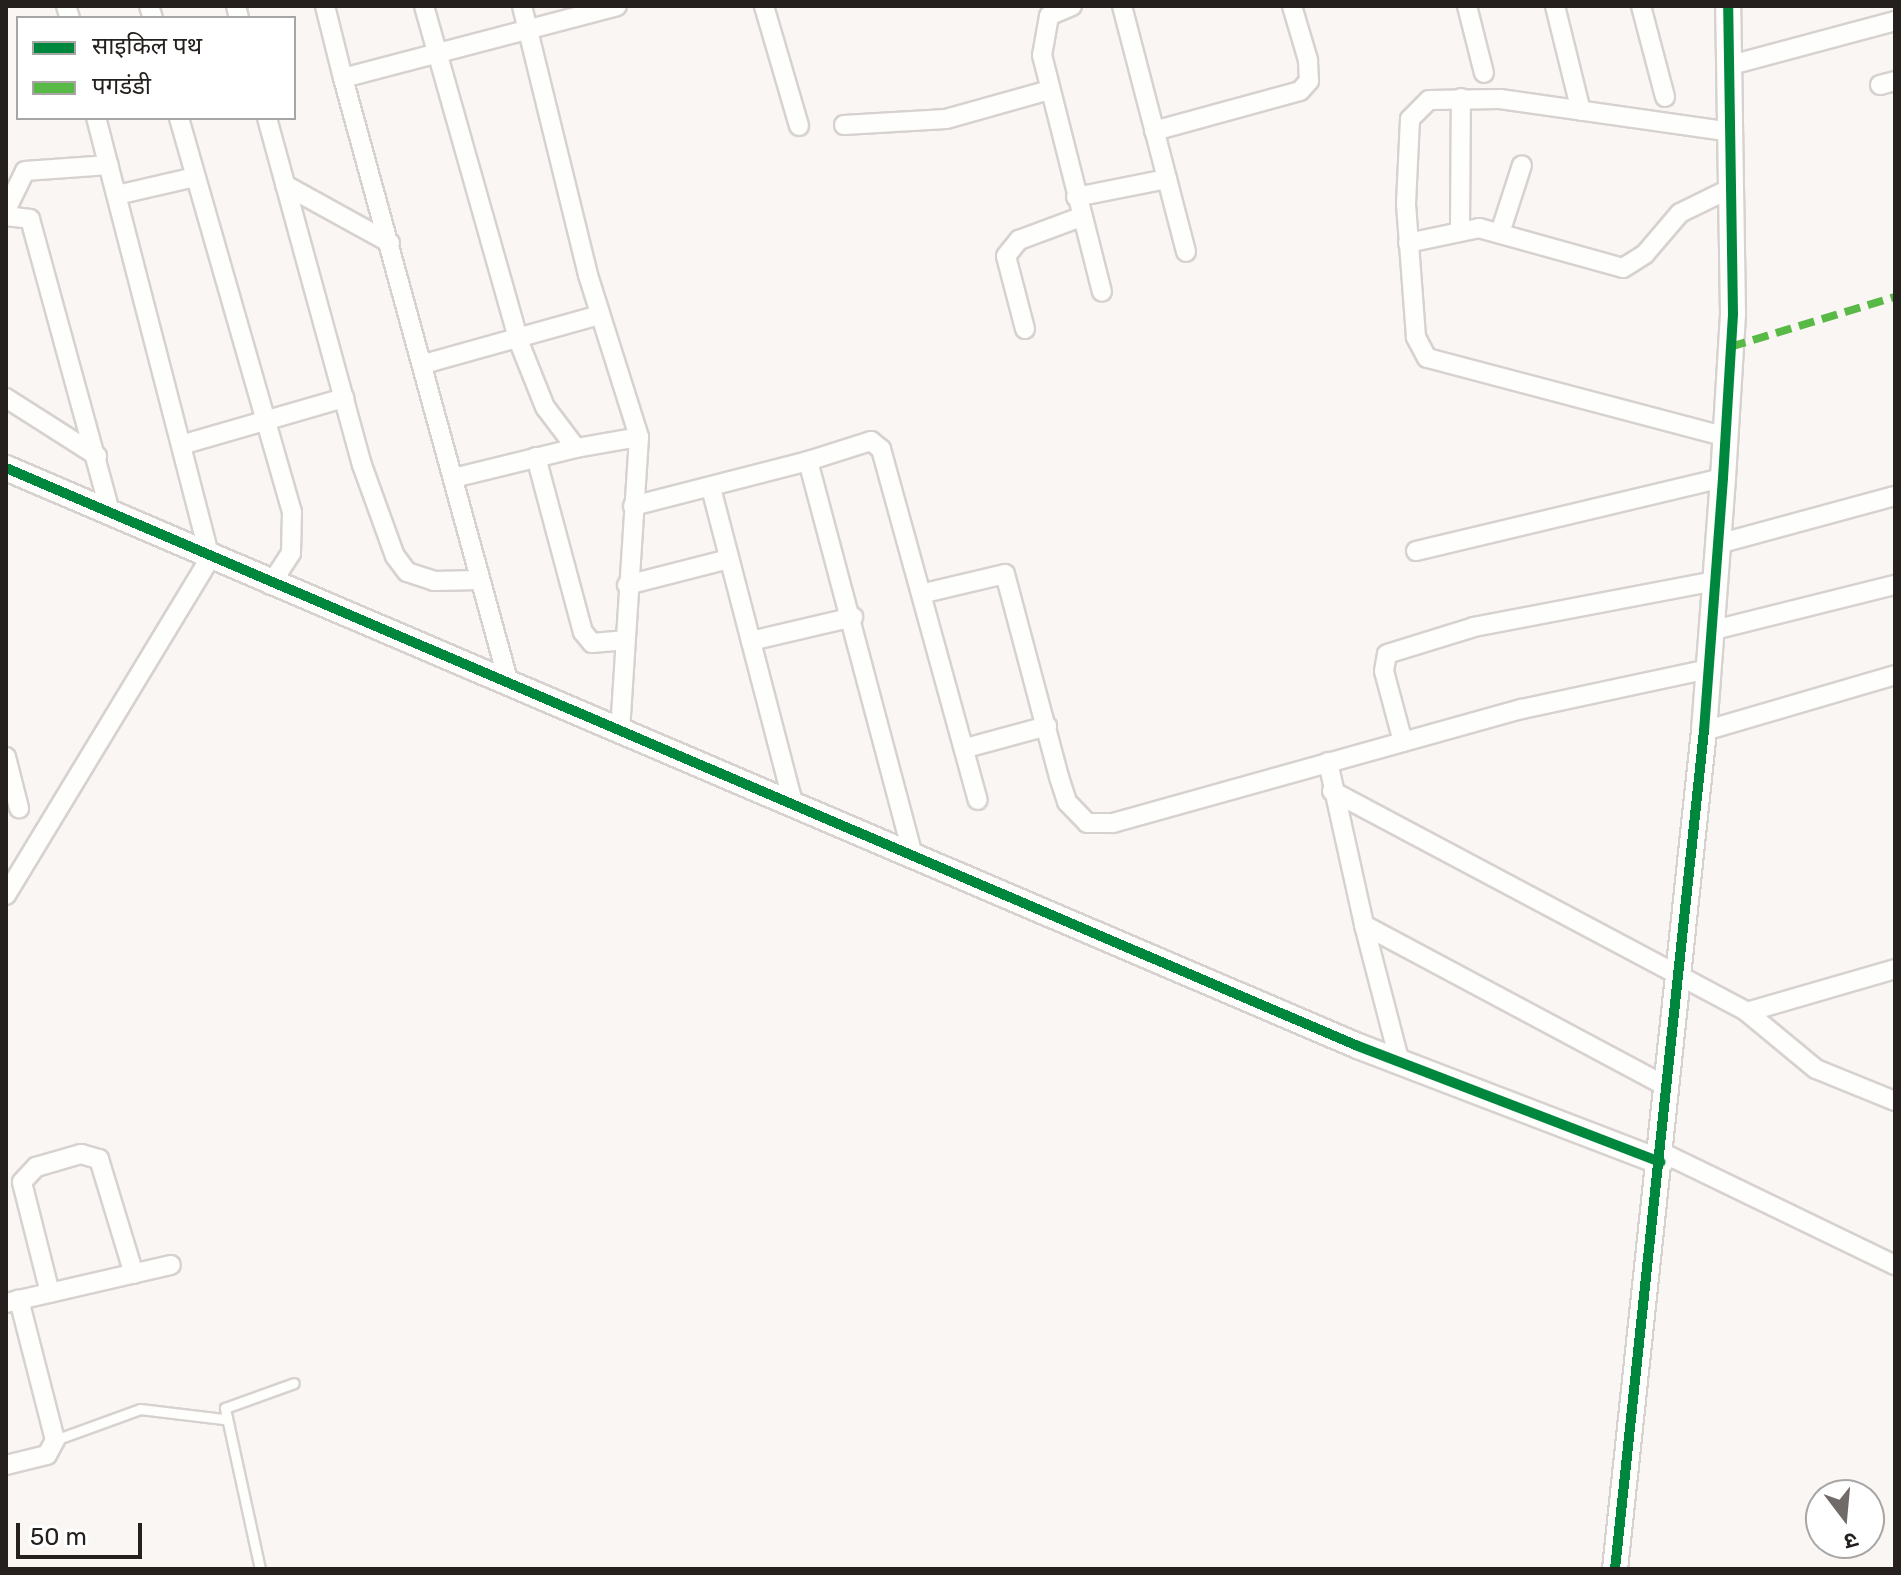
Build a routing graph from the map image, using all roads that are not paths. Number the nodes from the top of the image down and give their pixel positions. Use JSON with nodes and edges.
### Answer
{"nodes":[{"id":1,"x":325,"y":6,"type":"edge"},
{"id":2,"x":424,"y":6,"type":"edge"},
{"id":3,"x":522,"y":6,"type":"edge"},
{"id":4,"x":617,"y":6,"type":"edge"},
{"id":5,"x":764,"y":6,"type":"edge"},
{"id":6,"x":1072,"y":6,"type":"edge"},
{"id":7,"x":1122,"y":6,"type":"edge"},
{"id":8,"x":1292,"y":6,"type":"edge"},
{"id":9,"x":1467,"y":6,"type":"edge"},
{"id":10,"x":1555,"y":6,"type":"edge"},
{"id":11,"x":1641,"y":6,"type":"edge"},
{"id":12,"x":1728,"y":6,"type":"edge"},
{"id":13,"x":1895,"y":21,"type":"edge"},
{"id":14,"x":529,"y":30,"type":"junction"},
{"id":15,"x":437,"y":54,"type":"junction"},
{"id":16,"x":1731,"y":65,"type":"junction"},
{"id":17,"x":1484,"y":73,"type":"dead end"},
{"id":18,"x":343,"y":78,"type":"junction"},
{"id":19,"x":1049,"y":90,"type":"junction"},
{"id":20,"x":1665,"y":97,"type":"dead end"},
{"id":21,"x":1461,"y":98,"type":"junction"},
{"id":22,"x":1581,"y":111,"type":"junction"},
{"id":23,"x":97,"y":120,"type":"edge"},
{"id":24,"x":180,"y":120,"type":"edge"},
{"id":25,"x":268,"y":120,"type":"edge"},
{"id":26,"x":844,"y":125,"type":"dead end"},
{"id":27,"x":799,"y":126,"type":"dead end"},
{"id":28,"x":1154,"y":131,"type":"junction"},
{"id":29,"x":1733,"y":132,"type":"junction"},
{"id":30,"x":109,"y":165,"type":"junction"},
{"id":31,"x":1522,"y":165,"type":"dead end"},
{"id":32,"x":195,"y":177,"type":"junction"},
{"id":33,"x":1167,"y":179,"type":"junction"},
{"id":34,"x":285,"y":185,"type":"junction"},
{"id":35,"x":1733,"y":187,"type":"junction"},
{"id":36,"x":117,"y":195,"type":"junction"},
{"id":37,"x":1076,"y":197,"type":"junction"},
{"id":38,"x":6,"y":213,"type":"edge"},
{"id":39,"x":1081,"y":217,"type":"junction"},
{"id":40,"x":1460,"y":229,"type":"junction"},
{"id":41,"x":1500,"y":233,"type":"junction"},
{"id":42,"x":390,"y":243,"type":"junction"},
{"id":43,"x":1408,"y":243,"type":"junction"},
{"id":44,"x":1186,"y":252,"type":"dead end"},
{"id":45,"x":1102,"y":292,"type":"dead end"},
{"id":46,"x":599,"y":315,"type":"junction"},
{"id":47,"x":1025,"y":329,"type":"dead end"},
{"id":48,"x":519,"y":342,"type":"junction"},
{"id":49,"x":424,"y":364,"type":"junction"},
{"id":50,"x":6,"y":398,"type":"edge"},
{"id":51,"x":344,"y":398,"type":"junction"},
{"id":52,"x":266,"y":420,"type":"junction"},
{"id":53,"x":1723,"y":436,"type":"junction"},
{"id":54,"x":639,"y":437,"type":"junction"},
{"id":55,"x":181,"y":445,"type":"junction"},
{"id":56,"x":576,"y":448,"type":"junction"},
{"id":57,"x":97,"y":456,"type":"junction"},
{"id":58,"x":536,"y":457,"type":"junction"},
{"id":59,"x":808,"y":461,"type":"junction"},
{"id":60,"x":6,"y":468,"type":"edge"},
{"id":61,"x":453,"y":478,"type":"junction"},
{"id":62,"x":1723,"y":478,"type":"junction"},
{"id":63,"x":711,"y":488,"type":"junction"},
{"id":64,"x":1895,"y":496,"type":"edge"},
{"id":65,"x":633,"y":506,"type":"junction"},
{"id":66,"x":111,"y":515,"type":"junction"},
{"id":67,"x":1718,"y":544,"type":"junction"},
{"id":68,"x":1416,"y":551,"type":"dead end"},
{"id":69,"x":210,"y":558,"type":"junction"},
{"id":70,"x":729,"y":559,"type":"junction"},
{"id":71,"x":480,"y":580,"type":"junction"},
{"id":72,"x":1715,"y":581,"type":"junction"},
{"id":73,"x":270,"y":585,"type":"junction"},
{"id":74,"x":627,"y":585,"type":"junction"},
{"id":75,"x":1895,"y":585,"type":"edge"},
{"id":76,"x":925,"y":593,"type":"junction"},
{"id":77,"x":853,"y":617,"type":"junction"},
{"id":78,"x":1710,"y":631,"type":"junction"},
{"id":79,"x":624,"y":640,"type":"junction"},
{"id":80,"x":751,"y":641,"type":"junction"},
{"id":81,"x":1708,"y":669,"type":"junction"},
{"id":82,"x":1895,"y":675,"type":"edge"},
{"id":83,"x":509,"y":684,"type":"junction"},
{"id":84,"x":1047,"y":726,"type":"junction"},
{"id":85,"x":1704,"y":731,"type":"junction"},
{"id":86,"x":620,"y":732,"type":"junction"},
{"id":87,"x":1403,"y":742,"type":"junction"},
{"id":88,"x":966,"y":748,"type":"junction"},
{"id":89,"x":6,"y":757,"type":"edge"},
{"id":90,"x":1328,"y":762,"type":"junction"},
{"id":91,"x":1332,"y":791,"type":"junction"},
{"id":92,"x":978,"y":800,"type":"dead end"},
{"id":93,"x":794,"y":807,"type":"junction"},
{"id":94,"x":12,"y":808,"type":"edge"},
{"id":95,"x":49,"y":822,"type":"junction"},
{"id":96,"x":913,"y":857,"type":"junction"},
{"id":97,"x":6,"y":895,"type":"edge"},
{"id":98,"x":1364,"y":925,"type":"junction"},
{"id":99,"x":1895,"y":969,"type":"edge"},
{"id":100,"x":1676,"y":979,"type":"junction"},
{"id":101,"x":1747,"y":1012,"type":"junction"},
{"id":102,"x":1400,"y":1063,"type":"junction"},
{"id":103,"x":1667,"y":1087,"type":"junction"},
{"id":104,"x":1895,"y":1101,"type":"edge"},
{"id":105,"x":1659,"y":1168,"type":"junction"},
{"id":106,"x":171,"y":1265,"type":"dead end"},
{"id":107,"x":1895,"y":1265,"type":"edge"},
{"id":108,"x":134,"y":1274,"type":"junction"},
{"id":109,"x":50,"y":1293,"type":"junction"},
{"id":110,"x":12,"y":1302,"type":"edge"},
{"id":111,"x":294,"y":1383,"type":"dead end"},
{"id":112,"x":223,"y":1419,"type":"junction"},
{"id":113,"x":55,"y":1440,"type":"junction"},
{"id":114,"x":6,"y":1465,"type":"edge"},
{"id":115,"x":260,"y":1569,"type":"edge"},
{"id":116,"x":1615,"y":1569,"type":"edge"}],
"edges":[{"from":1,"to":18,"type":"street"},
{"from":2,"to":15,"type":"street"},
{"from":3,"to":14,"type":"street"},
{"from":4,"to":14,"type":"street"},
{"from":5,"to":27,"type":"street"},
{"from":6,"to":19,"type":"street"},
{"from":7,"to":28,"type":"street"},
{"from":8,"to":28,"type":"street"},
{"from":9,"to":17,"type":"street"},
{"from":10,"to":22,"type":"street"},
{"from":11,"to":20,"type":"street"},
{"from":12,"to":16,"type":"street"},
{"from":13,"to":16,"type":"street"},
{"from":14,"to":15,"type":"street"},
{"from":14,"to":46,"type":"street"},
{"from":15,"to":18,"type":"street"},
{"from":15,"to":48,"type":"street"},
{"from":16,"to":29,"type":"street"},
{"from":18,"to":42,"type":"street"},
{"from":19,"to":26,"type":"street"},
{"from":19,"to":37,"type":"street"},
{"from":21,"to":22,"type":"street"},
{"from":21,"to":40,"type":"street"},
{"from":21,"to":43,"type":"street"},
{"from":22,"to":29,"type":"street"},
{"from":23,"to":30,"type":"street"},
{"from":24,"to":32,"type":"street"},
{"from":25,"to":34,"type":"street"},
{"from":28,"to":33,"type":"street"},
{"from":29,"to":35,"type":"street"},
{"from":30,"to":36,"type":"street"},
{"from":30,"to":38,"type":"street"},
{"from":31,"to":41,"type":"street"},
{"from":32,"to":36,"type":"street"},
{"from":32,"to":52,"type":"street"},
{"from":33,"to":37,"type":"street"},
{"from":33,"to":44,"type":"street"},
{"from":34,"to":42,"type":"street"},
{"from":34,"to":51,"type":"street"},
{"from":35,"to":41,"type":"street"},
{"from":35,"to":53,"type":"street"},
{"from":36,"to":55,"type":"street"},
{"from":37,"to":39,"type":"street"},
{"from":38,"to":57,"type":"street"},
{"from":39,"to":45,"type":"street"},
{"from":39,"to":47,"type":"street"},
{"from":40,"to":41,"type":"street"},
{"from":40,"to":43,"type":"street"},
{"from":42,"to":49,"type":"street"},
{"from":43,"to":53,"type":"street"},
{"from":46,"to":48,"type":"street"},
{"from":46,"to":54,"type":"street"},
{"from":48,"to":49,"type":"street"},
{"from":48,"to":56,"type":"street"},
{"from":49,"to":61,"type":"street"},
{"from":50,"to":57,"type":"street"},
{"from":51,"to":52,"type":"street"},
{"from":51,"to":71,"type":"street"},
{"from":52,"to":55,"type":"street"},
{"from":52,"to":73,"type":"street"},
{"from":53,"to":62,"type":"street"},
{"from":54,"to":56,"type":"street"},
{"from":54,"to":65,"type":"street"},
{"from":55,"to":69,"type":"street"},
{"from":56,"to":58,"type":"street"},
{"from":57,"to":66,"type":"street"},
{"from":58,"to":61,"type":"street"},
{"from":58,"to":79,"type":"street"},
{"from":59,"to":63,"type":"street"},
{"from":59,"to":76,"type":"street"},
{"from":59,"to":77,"type":"street"},
{"from":60,"to":66,"type":"street"},
{"from":61,"to":71,"type":"street"},
{"from":62,"to":67,"type":"street"},
{"from":62,"to":68,"type":"street"},
{"from":63,"to":65,"type":"street"},
{"from":63,"to":70,"type":"street"},
{"from":64,"to":67,"type":"street"},
{"from":65,"to":74,"type":"street"},
{"from":66,"to":69,"type":"street"},
{"from":67,"to":72,"type":"street"},
{"from":69,"to":73,"type":"street"},
{"from":69,"to":95,"type":"street"},
{"from":70,"to":74,"type":"street"},
{"from":70,"to":80,"type":"street"},
{"from":71,"to":83,"type":"street"},
{"from":72,"to":78,"type":"street"},
{"from":72,"to":87,"type":"street"},
{"from":73,"to":83,"type":"street"},
{"from":74,"to":79,"type":"street"},
{"from":75,"to":78,"type":"street"},
{"from":76,"to":84,"type":"street"},
{"from":76,"to":88,"type":"street"},
{"from":77,"to":80,"type":"street"},
{"from":77,"to":96,"type":"street"},
{"from":78,"to":81,"type":"street"},
{"from":79,"to":86,"type":"street"},
{"from":80,"to":93,"type":"street"},
{"from":81,"to":85,"type":"street"},
{"from":81,"to":87,"type":"street"},
{"from":82,"to":85,"type":"street"},
{"from":83,"to":86,"type":"street"},
{"from":84,"to":88,"type":"street"},
{"from":84,"to":90,"type":"street"},
{"from":85,"to":100,"type":"street"},
{"from":86,"to":93,"type":"street"},
{"from":87,"to":90,"type":"street"},
{"from":88,"to":92,"type":"street"},
{"from":89,"to":94,"type":"street"},
{"from":90,"to":91,"type":"street"},
{"from":91,"to":98,"type":"street"},
{"from":91,"to":100,"type":"street"},
{"from":93,"to":96,"type":"street"},
{"from":94,"to":95,"type":"street"},
{"from":95,"to":97,"type":"street"},
{"from":96,"to":102,"type":"street"},
{"from":98,"to":102,"type":"street"},
{"from":98,"to":103,"type":"street"},
{"from":99,"to":101,"type":"street"},
{"from":100,"to":101,"type":"street"},
{"from":100,"to":103,"type":"street"},
{"from":101,"to":104,"type":"street"},
{"from":102,"to":105,"type":"street"},
{"from":103,"to":105,"type":"street"},
{"from":105,"to":107,"type":"street"},
{"from":105,"to":116,"type":"street"},
{"from":106,"to":108,"type":"street"},
{"from":108,"to":109,"type":"street"},
{"from":108,"to":109,"type":"street"},
{"from":109,"to":110,"type":"street"},
{"from":110,"to":113,"type":"street"},
{"from":111,"to":112,"type":"lane"},
{"from":112,"to":113,"type":"lane"},
{"from":112,"to":115,"type":"lane"},
{"from":113,"to":114,"type":"street"}]}
